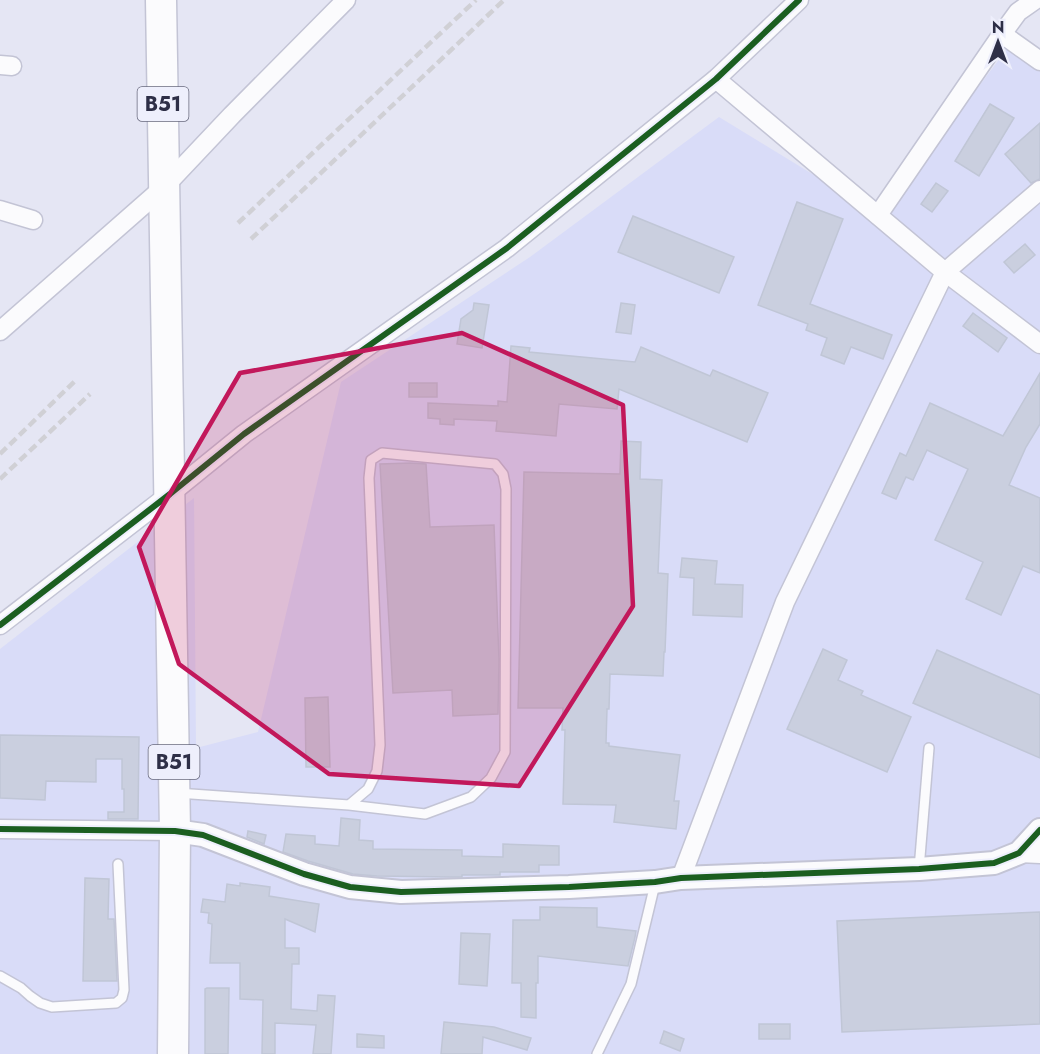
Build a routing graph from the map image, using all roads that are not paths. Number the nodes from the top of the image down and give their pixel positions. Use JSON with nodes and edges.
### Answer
{"nodes":[{"id":1,"x":161,"y":0,"type":"edge"},
{"id":2,"x":346,"y":0,"type":"edge"},
{"id":3,"x":799,"y":0,"type":"edge"},
{"id":4,"x":1035,"y":0,"type":"edge"},
{"id":5,"x":1002,"y":34,"type":"junction"},
{"id":6,"x":1040,"y":62,"type":"edge"},
{"id":7,"x":716,"y":79,"type":"junction"},
{"id":8,"x":164,"y":187,"type":"junction"},
{"id":9,"x":1040,"y":190,"type":"edge"},
{"id":10,"x":0,"y":210,"type":"edge"},
{"id":11,"x":878,"y":215,"type":"junction"},
{"id":12,"x":33,"y":220,"type":"dead end"},
{"id":13,"x":945,"y":272,"type":"junction"},
{"id":14,"x":0,"y":331,"type":"edge"},
{"id":15,"x":1040,"y":344,"type":"edge"},
{"id":16,"x":170,"y":494,"type":"junction"},
{"id":17,"x":0,"y":625,"type":"edge"},
{"id":18,"x":929,"y":748,"type":"dead end"},
{"id":19,"x":175,"y":793,"type":"junction"},
{"id":20,"x":349,"y":805,"type":"junction"},
{"id":21,"x":0,"y":830,"type":"edge"},
{"id":22,"x":1040,"y":830,"type":"edge"},
{"id":23,"x":176,"y":831,"type":"junction"},
{"id":24,"x":1030,"y":854,"type":"edge"},
{"id":25,"x":118,"y":864,"type":"dead end"},
{"id":26,"x":919,"y":869,"type":"junction"},
{"id":27,"x":681,"y":878,"type":"junction"},
{"id":28,"x":655,"y":882,"type":"junction"},
{"id":29,"x":0,"y":976,"type":"edge"},
{"id":30,"x":173,"y":1054,"type":"edge"},
{"id":31,"x":597,"y":1054,"type":"edge"}],
"edges":[{"from":1,"to":8,"type":"highway","number":"B51"},
{"from":2,"to":8,"type":"street"},
{"from":3,"to":7,"type":"street"},
{"from":4,"to":5,"type":"street"},
{"from":5,"to":6,"type":"street"},
{"from":5,"to":11,"type":"street"},
{"from":7,"to":11,"type":"street"},
{"from":7,"to":16,"type":"street"},
{"from":8,"to":14,"type":"street"},
{"from":8,"to":16,"type":"highway","number":"B51"},
{"from":9,"to":13,"type":"street"},
{"from":10,"to":12,"type":"street"},
{"from":11,"to":13,"type":"street"},
{"from":13,"to":15,"type":"street"},
{"from":13,"to":27,"type":"street"},
{"from":16,"to":17,"type":"street"},
{"from":16,"to":19,"type":"highway","number":"B51"},
{"from":18,"to":26,"type":"lane"},
{"from":19,"to":20,"type":"lane"},
{"from":19,"to":23,"type":"highway","number":"B51"},
{"from":20,"to":20,"type":"lane"},
{"from":21,"to":23,"type":"street"},
{"from":22,"to":24,"type":"street"},
{"from":23,"to":28,"type":"street"},
{"from":23,"to":30,"type":"highway","number":"B51"},
{"from":24,"to":26,"type":"street"},
{"from":25,"to":29,"type":"lane"},
{"from":26,"to":27,"type":"street"},
{"from":27,"to":28,"type":"street"},
{"from":28,"to":31,"type":"lane"}]}
